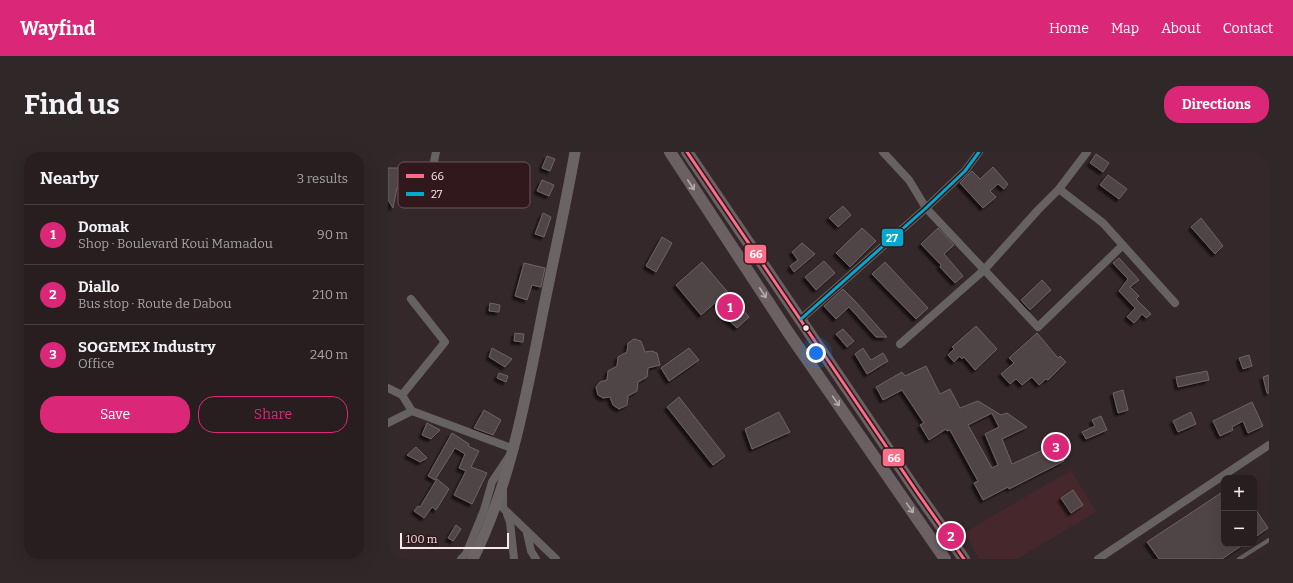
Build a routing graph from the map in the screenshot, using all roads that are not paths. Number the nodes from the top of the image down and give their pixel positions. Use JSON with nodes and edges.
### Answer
{"nodes":[{"id":1,"x":436,"y":152,"type":"edge"},
{"id":2,"x":575,"y":152,"type":"edge"},
{"id":3,"x":670,"y":152,"type":"edge"},
{"id":4,"x":687,"y":152,"type":"edge"},
{"id":5,"x":883,"y":152,"type":"edge"},
{"id":6,"x":979,"y":152,"type":"edge"},
{"id":7,"x":1085,"y":153,"type":"edge"},
{"id":8,"x":434,"y":162,"type":"edge"},
{"id":9,"x":1059,"y":189,"type":"junction"},
{"id":10,"x":926,"y":208,"type":"junction"},
{"id":11,"x":1123,"y":245,"type":"junction"},
{"id":12,"x":984,"y":270,"type":"junction"},
{"id":13,"x":411,"y":299,"type":"dead end"},
{"id":14,"x":1175,"y":303,"type":"dead end"},
{"id":15,"x":801,"y":319,"type":"junction"},
{"id":16,"x":900,"y":344,"type":"dead end"},
{"id":17,"x":388,"y":388,"type":"edge"},
{"id":18,"x":402,"y":395,"type":"junction"},
{"id":19,"x":412,"y":411,"type":"junction"},
{"id":20,"x":388,"y":423,"type":"edge"},
{"id":21,"x":1269,"y":445,"type":"edge"},
{"id":22,"x":514,"y":449,"type":"junction"},
{"id":23,"x":502,"y":486,"type":"junction"},
{"id":24,"x":504,"y":508,"type":"junction"},
{"id":25,"x":527,"y":533,"type":"junction"},
{"id":26,"x":1269,"y":540,"type":"edge"},
{"id":27,"x":461,"y":559,"type":"edge"},
{"id":28,"x":473,"y":559,"type":"edge"},
{"id":29,"x":514,"y":559,"type":"edge"},
{"id":30,"x":536,"y":559,"type":"edge"},
{"id":31,"x":556,"y":559,"type":"edge"},
{"id":32,"x":945,"y":559,"type":"edge"},
{"id":33,"x":964,"y":559,"type":"edge"},
{"id":34,"x":1098,"y":559,"type":"edge"},
{"id":35,"x":1239,"y":559,"type":"edge"}],
"edges":[{"from":1,"to":8,"type":"street"},
{"from":2,"to":22,"type":"street"},
{"from":3,"to":32,"type":"main road","one_way":true},
{"from":4,"to":15,"type":"main road"},
{"from":5,"to":10,"type":"street"},
{"from":6,"to":10,"type":"street"},
{"from":7,"to":9,"type":"street"},
{"from":9,"to":11,"type":"street"},
{"from":9,"to":12,"type":"street"},
{"from":10,"to":12,"type":"street"},
{"from":10,"to":15,"type":"street"},
{"from":11,"to":12,"type":"street"},
{"from":11,"to":14,"type":"street"},
{"from":12,"to":16,"type":"street"},
{"from":13,"to":18,"type":"street"},
{"from":15,"to":33,"type":"main road"},
{"from":17,"to":18,"type":"street"},
{"from":18,"to":19,"type":"street"},
{"from":19,"to":20,"type":"street"},
{"from":19,"to":22,"type":"street"},
{"from":21,"to":34,"type":"street"},
{"from":22,"to":23,"type":"street"},
{"from":22,"to":27,"type":"street"},
{"from":23,"to":24,"type":"street"},
{"from":23,"to":28,"type":"street"},
{"from":24,"to":25,"type":"street"},
{"from":24,"to":29,"type":"street"},
{"from":25,"to":30,"type":"street"},
{"from":25,"to":31,"type":"street"},
{"from":26,"to":35,"type":"lane"}]}
